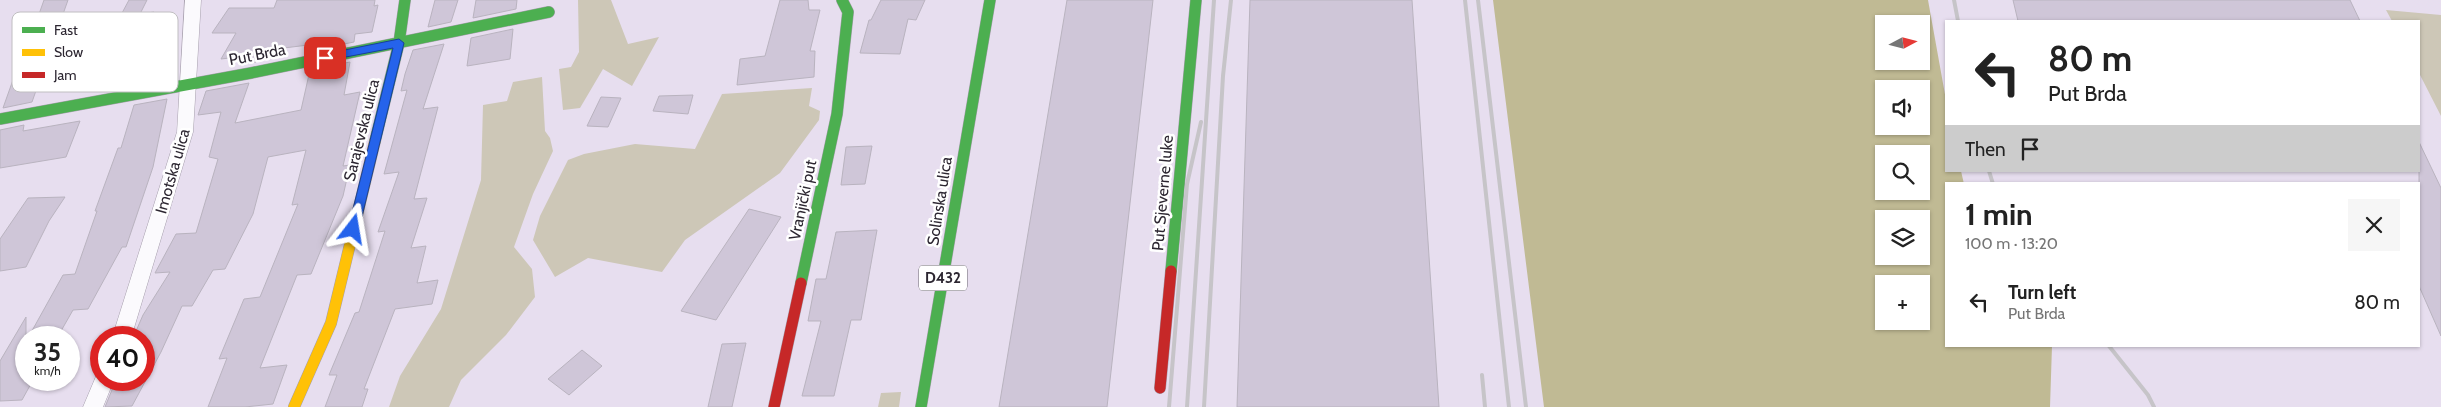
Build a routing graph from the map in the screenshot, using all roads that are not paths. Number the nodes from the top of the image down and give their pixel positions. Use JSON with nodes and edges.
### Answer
{"nodes":[{"id":1,"x":193,"y":0,"type":"edge"},
{"id":2,"x":405,"y":0,"type":"edge"},
{"id":3,"x":842,"y":0,"type":"edge"},
{"id":4,"x":990,"y":0,"type":"edge"},
{"id":5,"x":1196,"y":0,"type":"edge"},
{"id":6,"x":549,"y":12,"type":"dead end"},
{"id":7,"x":399,"y":43,"type":"junction"},
{"id":8,"x":189,"y":83,"type":"junction"},
{"id":9,"x":178,"y":85,"type":"edge"},
{"id":10,"x":142,"y":92,"type":"edge"},
{"id":11,"x":0,"y":119,"type":"edge"},
{"id":12,"x":125,"y":326,"type":"edge"},
{"id":13,"x":1160,"y":388,"type":"dead end"},
{"id":14,"x":100,"y":391,"type":"edge"},
{"id":15,"x":93,"y":407,"type":"edge"},
{"id":16,"x":294,"y":407,"type":"edge"},
{"id":17,"x":774,"y":407,"type":"edge"},
{"id":18,"x":921,"y":407,"type":"edge"}],
"edges":[{"from":1,"to":8,"type":"street","name":"Imotska ulica"},
{"from":2,"to":7,"type":"street","name":"Sarajevska ulica"},
{"from":3,"to":17,"type":"street","name":"Vranjički put"},
{"from":4,"to":18,"type":"street","name":"Solinska ulica","number":"D432"},
{"from":5,"to":13,"type":"street","name":"Put Sjeverne luke"},
{"from":6,"to":7,"type":"street","name":"Put Brda"},
{"from":7,"to":8,"type":"street","name":"Put Brda"},
{"from":7,"to":16,"type":"street","name":"Sarajevska ulica"},
{"from":8,"to":9,"type":"street","name":"Put Brda"},
{"from":8,"to":12,"type":"street","name":"Imotska ulica"},
{"from":10,"to":11,"type":"street","name":"Put Brda"},
{"from":14,"to":15,"type":"street"}]}
